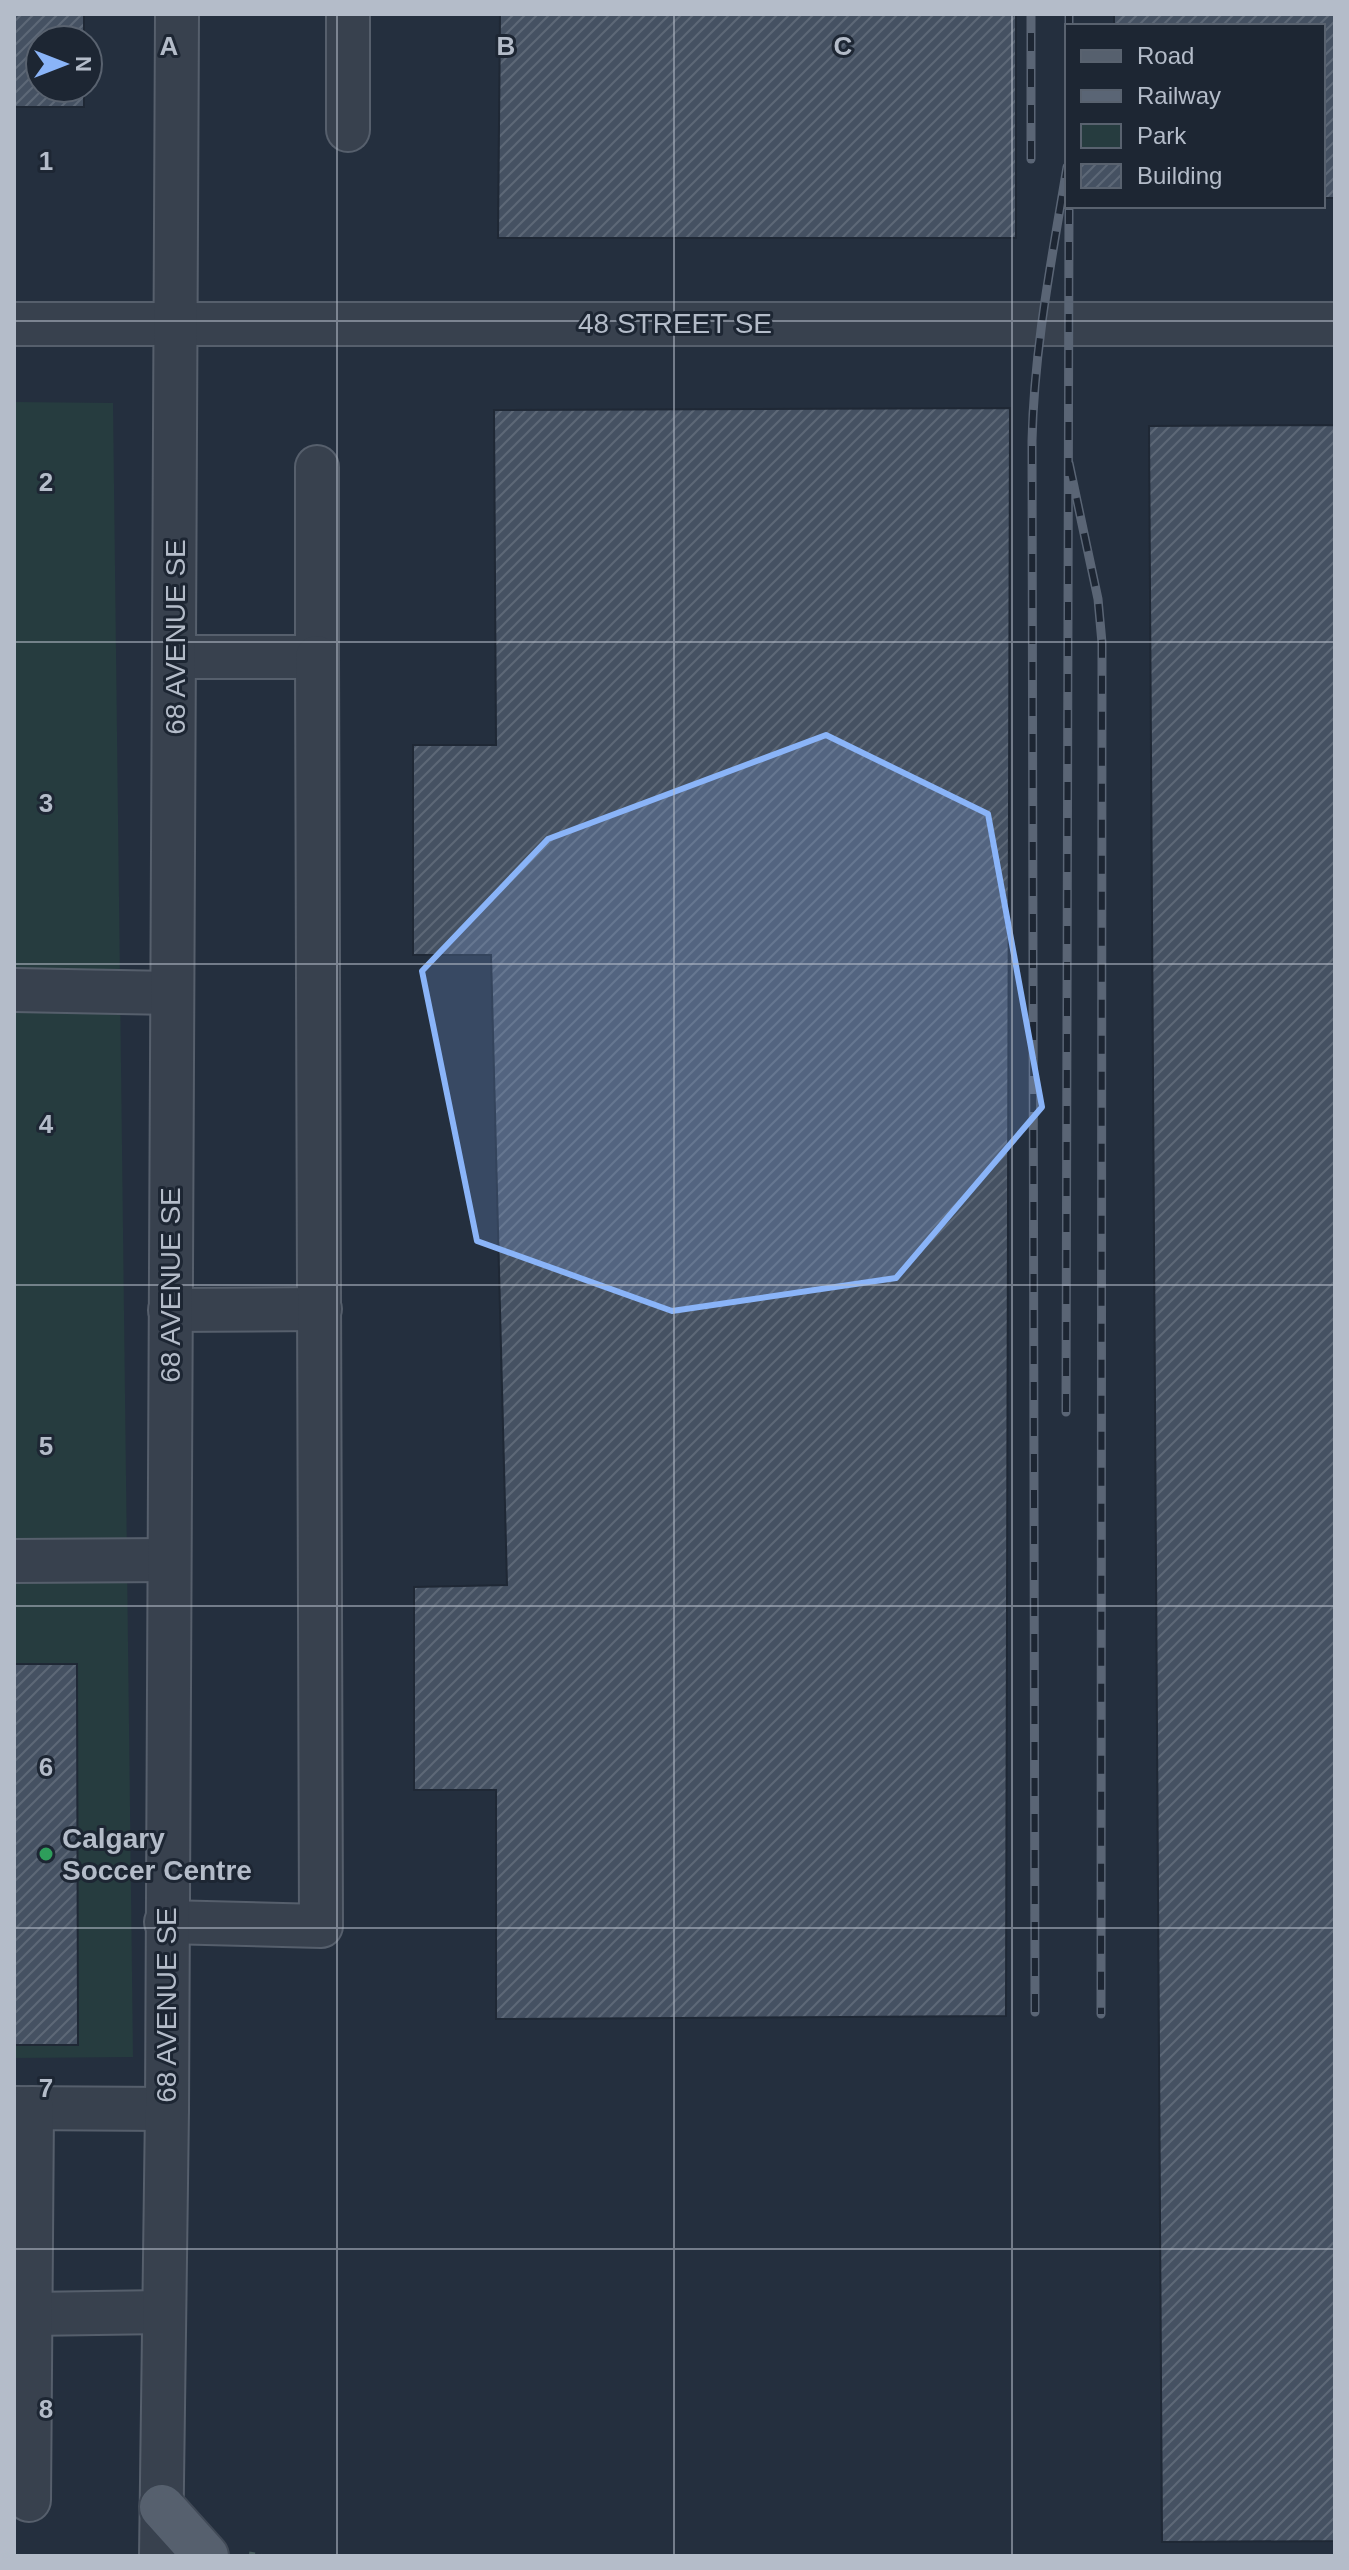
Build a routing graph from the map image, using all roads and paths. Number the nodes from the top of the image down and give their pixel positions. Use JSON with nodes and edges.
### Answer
{"nodes":[{"id":1,"x":177,"y":14,"type":"edge"},
{"id":2,"x":348,"y":14,"type":"edge"},
{"id":3,"x":348,"y":130,"type":"dead end"},
{"id":4,"x":14,"y":324,"type":"edge"},
{"id":5,"x":177,"y":324,"type":"junction"},
{"id":6,"x":1335,"y":324,"type":"edge"},
{"id":7,"x":317,"y":467,"type":"dead end"},
{"id":8,"x":175,"y":657,"type":"junction"},
{"id":9,"x":317,"y":657,"type":"junction"},
{"id":10,"x":14,"y":990,"type":"edge"},
{"id":11,"x":172,"y":993,"type":"junction"},
{"id":12,"x":320,"y":1309,"type":"junction"},
{"id":13,"x":170,"y":1310,"type":"junction"},
{"id":14,"x":169,"y":1560,"type":"junction"},
{"id":15,"x":14,"y":1561,"type":"edge"},
{"id":16,"x":166,"y":1922,"type":"junction"},
{"id":17,"x":23,"y":2108,"type":"edge"},
{"id":18,"x":167,"y":2109,"type":"junction"},
{"id":19,"x":164,"y":2312,"type":"junction"},
{"id":20,"x":30,"y":2314,"type":"junction"},
{"id":21,"x":29,"y":2500,"type":"dead end"},
{"id":22,"x":162,"y":2507,"type":"junction"},
{"id":23,"x":249,"y":2554,"type":"dead end"},
{"id":24,"x":161,"y":2556,"type":"edge"},
{"id":25,"x":206,"y":2556,"type":"edge"},
{"id":26,"x":261,"y":2556,"type":"edge"}],
"edges":[{"from":1,"to":5,"type":"street","name":"68 AVENUE SE"},
{"from":2,"to":3,"type":"street"},
{"from":4,"to":5,"type":"street","name":"48 STREET SE"},
{"from":5,"to":6,"type":"street","name":"48 STREET SE"},
{"from":5,"to":8,"type":"street","name":"68 AVENUE SE"},
{"from":7,"to":9,"type":"street"},
{"from":8,"to":9,"type":"street"},
{"from":8,"to":11,"type":"street","name":"68 AVENUE SE"},
{"from":9,"to":12,"type":"street"},
{"from":10,"to":11,"type":"street"},
{"from":11,"to":13,"type":"street","name":"68 AVENUE SE"},
{"from":12,"to":13,"type":"street"},
{"from":12,"to":16,"type":"street"},
{"from":13,"to":14,"type":"street","name":"68 AVENUE SE"},
{"from":14,"to":15,"type":"street"},
{"from":14,"to":16,"type":"street","name":"68 AVENUE SE"},
{"from":16,"to":18,"type":"street","name":"68 AVENUE SE"},
{"from":17,"to":18,"type":"street"},
{"from":17,"to":20,"type":"street"},
{"from":18,"to":19,"type":"street","name":"68 AVENUE SE"},
{"from":19,"to":20,"type":"street"},
{"from":19,"to":22,"type":"street","name":"68 AVENUE SE"},
{"from":20,"to":21,"type":"street"},
{"from":22,"to":24,"type":"street","name":"68 AVENUE SE"},
{"from":22,"to":25,"type":"main road"},
{"from":23,"to":26,"type":"path"}]}
